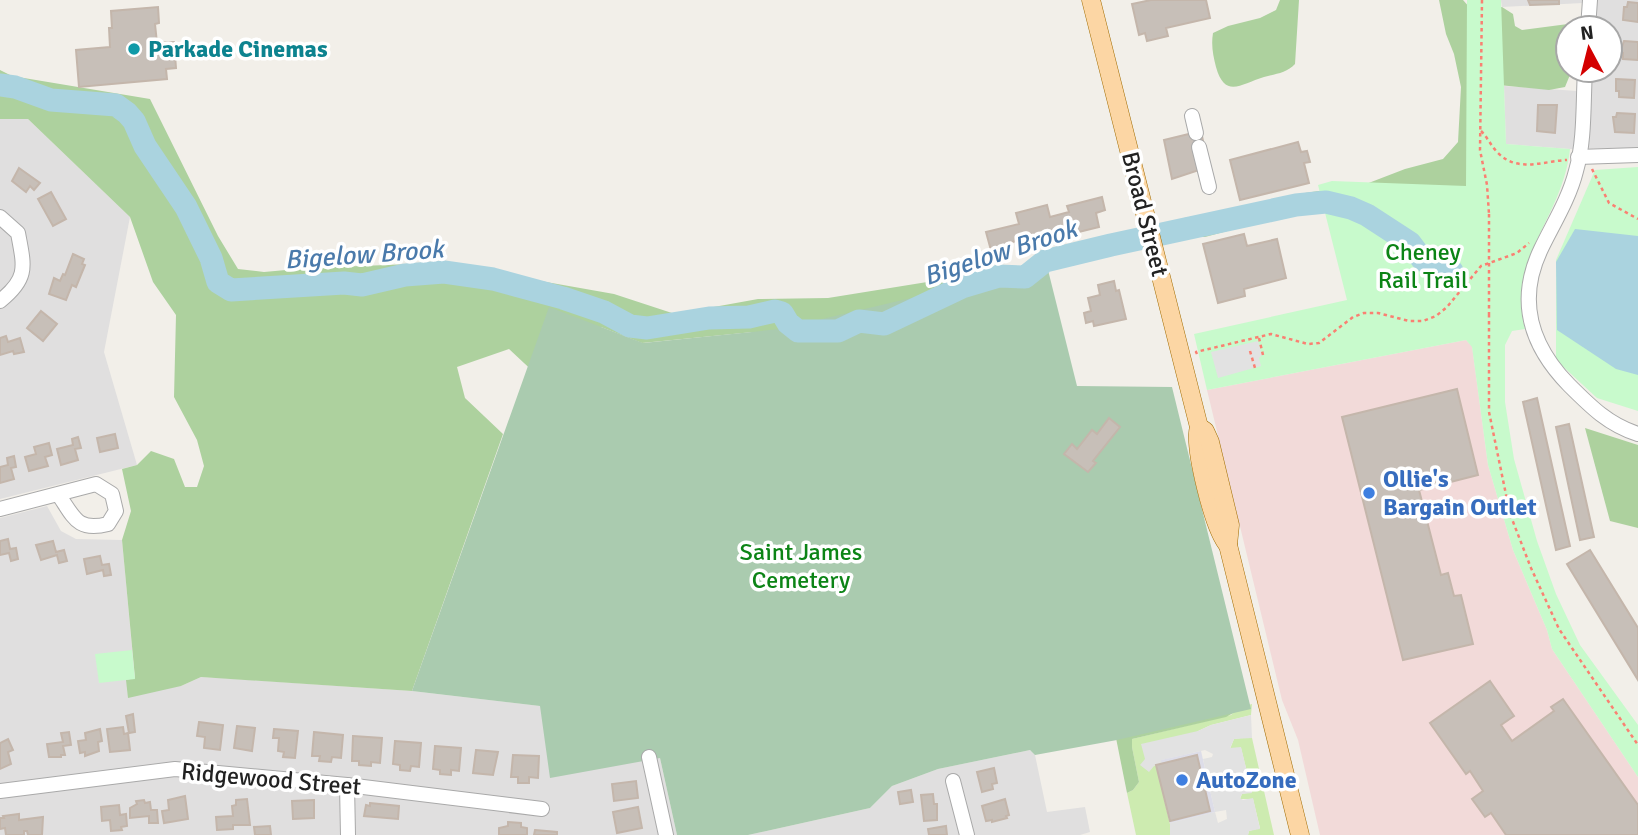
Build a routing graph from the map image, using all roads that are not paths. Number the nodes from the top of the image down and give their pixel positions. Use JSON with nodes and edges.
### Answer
{"nodes":[{"id":1,"x":1091,"y":0,"type":"edge"},
{"id":2,"x":1584,"y":84,"type":"edge"},
{"id":3,"x":1192,"y":116,"type":"dead end"},
{"id":4,"x":1638,"y":155,"type":"edge"},
{"id":5,"x":1577,"y":161,"type":"junction"},
{"id":6,"x":1209,"y":187,"type":"dead end"},
{"id":7,"x":0,"y":218,"type":"edge"},
{"id":8,"x":0,"y":301,"type":"edge"},
{"id":9,"x":1638,"y":435,"type":"edge"},
{"id":10,"x":58,"y":494,"type":"dead end"},
{"id":11,"x":0,"y":509,"type":"edge"},
{"id":12,"x":649,"y":757,"type":"dead end"},
{"id":13,"x":953,"y":781,"type":"dead end"},
{"id":14,"x":347,"y":785,"type":"junction"},
{"id":15,"x":0,"y":791,"type":"edge"},
{"id":16,"x":542,"y":809,"type":"dead end"},
{"id":17,"x":348,"y":835,"type":"edge"},
{"id":18,"x":666,"y":835,"type":"edge"},
{"id":19,"x":967,"y":835,"type":"edge"},
{"id":20,"x":1300,"y":835,"type":"edge"}],
"edges":[{"from":1,"to":20,"type":"main road","name":"Broad Street"},
{"from":2,"to":5,"type":"street"},
{"from":3,"to":6,"type":"street"},
{"from":4,"to":5,"type":"street"},
{"from":5,"to":9,"type":"street"},
{"from":7,"to":8,"type":"street"},
{"from":10,"to":11,"type":"street"},
{"from":12,"to":18,"type":"street"},
{"from":13,"to":19,"type":"street"},
{"from":14,"to":15,"type":"street","name":"Ridgewood Street"},
{"from":14,"to":16,"type":"street","name":"Ridgewood Street"},
{"from":14,"to":17,"type":"street"}]}
